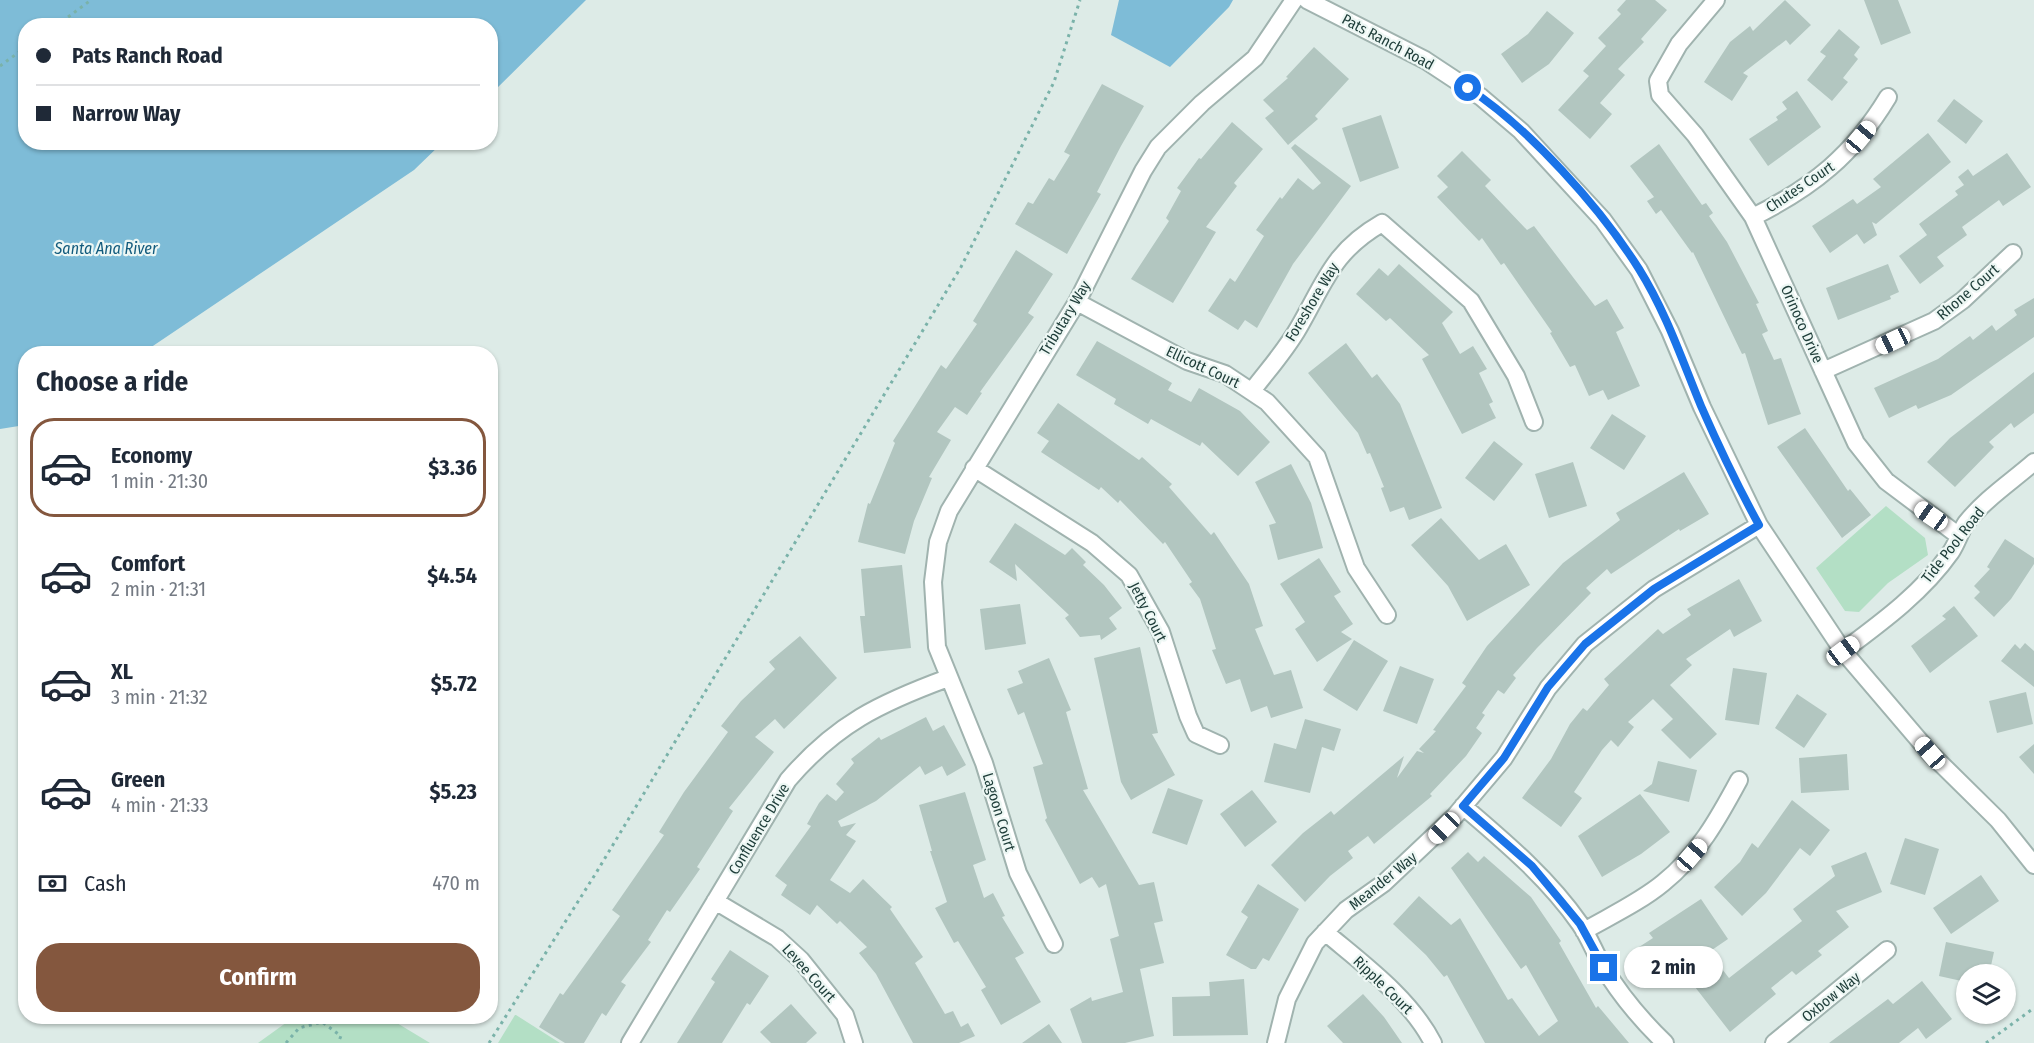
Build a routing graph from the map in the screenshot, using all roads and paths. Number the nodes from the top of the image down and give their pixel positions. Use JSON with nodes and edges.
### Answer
{"nodes":[{"id":1,"x":91,"y":0,"type":"edge"},
{"id":2,"x":1080,"y":0,"type":"edge"},
{"id":3,"x":1294,"y":0,"type":"edge"},
{"id":4,"x":1307,"y":0,"type":"edge"},
{"id":5,"x":1716,"y":0,"type":"edge"},
{"id":6,"x":67,"y":18,"type":"edge"},
{"id":7,"x":18,"y":53,"type":"edge"},
{"id":8,"x":0,"y":66,"type":"edge"},
{"id":9,"x":1888,"y":97,"type":"dead end"},
{"id":10,"x":1753,"y":217,"type":"junction"},
{"id":11,"x":2013,"y":253,"type":"dead end"},
{"id":12,"x":1077,"y":302,"type":"junction"},
{"id":13,"x":1823,"y":371,"type":"junction"},
{"id":14,"x":1252,"y":392,"type":"junction"},
{"id":15,"x":1534,"y":422,"type":"dead end"},
{"id":16,"x":2034,"y":462,"type":"edge"},
{"id":17,"x":975,"y":468,"type":"junction"},
{"id":18,"x":1759,"y":525,"type":"junction"},
{"id":19,"x":1959,"y":536,"type":"junction"},
{"id":20,"x":1387,"y":615,"type":"dead end"},
{"id":21,"x":1843,"y":651,"type":"junction"},
{"id":22,"x":948,"y":678,"type":"junction"},
{"id":23,"x":1220,"y":746,"type":"dead end"},
{"id":24,"x":1739,"y":780,"type":"dead end"},
{"id":25,"x":1463,"y":806,"type":"junction"},
{"id":26,"x":2034,"y":865,"type":"edge"},
{"id":27,"x":715,"y":901,"type":"junction"},
{"id":28,"x":1584,"y":931,"type":"junction"},
{"id":29,"x":1325,"y":932,"type":"junction"},
{"id":30,"x":1054,"y":944,"type":"dead end"},
{"id":31,"x":1887,"y":950,"type":"dead end"},
{"id":32,"x":2034,"y":1008,"type":"edge"},
{"id":33,"x":314,"y":1024,"type":"edge"},
{"id":34,"x":325,"y":1024,"type":"edge"},
{"id":35,"x":286,"y":1043,"type":"edge"},
{"id":36,"x":338,"y":1043,"type":"edge"},
{"id":37,"x":489,"y":1043,"type":"edge"},
{"id":38,"x":630,"y":1043,"type":"edge"},
{"id":39,"x":854,"y":1043,"type":"edge"},
{"id":40,"x":1276,"y":1043,"type":"edge"},
{"id":41,"x":1433,"y":1043,"type":"edge"},
{"id":42,"x":1665,"y":1043,"type":"edge"},
{"id":43,"x":1774,"y":1043,"type":"edge"},
{"id":44,"x":1986,"y":1043,"type":"edge"}],
"edges":[{"from":1,"to":6,"type":"path"},
{"from":2,"to":37,"type":"path"},
{"from":3,"to":12,"type":"street","name":"Tributary Way"},
{"from":4,"to":18,"type":"street","name":"Pats Ranch Road"},
{"from":5,"to":10,"type":"street","name":"Orinoco Drive"},
{"from":7,"to":8,"type":"path"},
{"from":9,"to":10,"type":"street","name":"Chutes Court"},
{"from":10,"to":13,"type":"street","name":"Orinoco Drive"},
{"from":11,"to":13,"type":"street","name":"Rhone Court"},
{"from":12,"to":14,"type":"street","name":"Ellicott Court"},
{"from":12,"to":17,"type":"street","name":"Tributary Way"},
{"from":13,"to":19,"type":"street","name":"Orinoco Drive"},
{"from":14,"to":15,"type":"street","name":"Foreshore Way"},
{"from":14,"to":20,"type":"street","name":"Ellicott Court"},
{"from":16,"to":19,"type":"street","name":"Tide Pool Road"},
{"from":17,"to":22,"type":"street","name":"Tributary Way"},
{"from":17,"to":23,"type":"street","name":"Jetty Court"},
{"from":18,"to":21,"type":"street","name":"Pats Ranch Road"},
{"from":18,"to":25,"type":"street","name":"Meander Way"},
{"from":19,"to":21,"type":"street","name":"Tide Pool Road"},
{"from":21,"to":26,"type":"street","name":"Pats Ranch Road"},
{"from":22,"to":27,"type":"street","name":"Confluence Drive"},
{"from":22,"to":30,"type":"street","name":"Lagoon Court"},
{"from":24,"to":28,"type":"street"},
{"from":25,"to":28,"type":"street"},
{"from":25,"to":29,"type":"street","name":"Meander Way"},
{"from":27,"to":38,"type":"street","name":"Confluence Drive"},
{"from":27,"to":39,"type":"street","name":"Levee Court"},
{"from":28,"to":42,"type":"street"},
{"from":29,"to":40,"type":"street","name":"Meander Way"},
{"from":29,"to":41,"type":"street","name":"Ripple Court"},
{"from":31,"to":43,"type":"street","name":"Oxbow Way"},
{"from":32,"to":44,"type":"path"},
{"from":33,"to":35,"type":"path"},
{"from":34,"to":36,"type":"path"}]}
